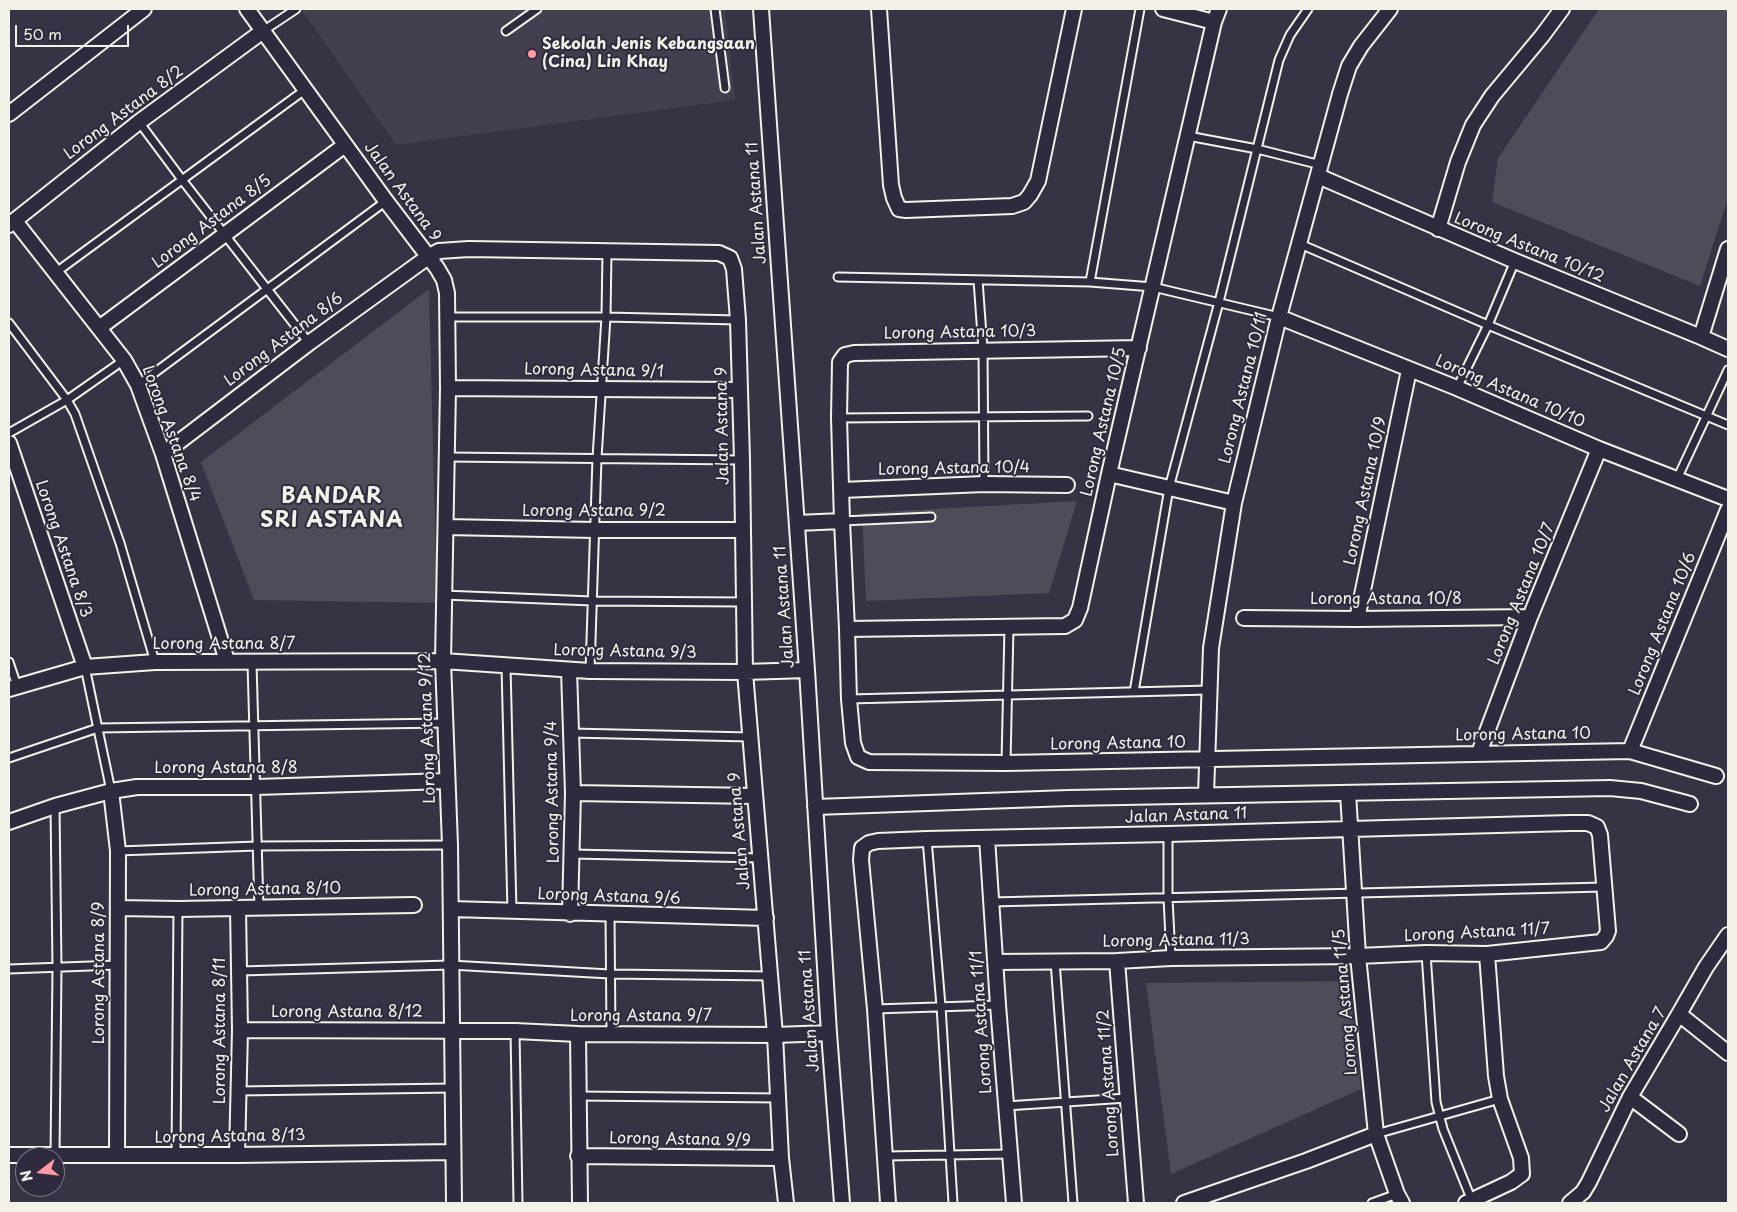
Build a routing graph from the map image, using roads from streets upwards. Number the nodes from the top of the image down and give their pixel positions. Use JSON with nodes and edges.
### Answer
{"nodes":[{"id":1,"x":144,"y":9,"type":"edge"},
{"id":2,"x":248,"y":9,"type":"edge"},
{"id":3,"x":761,"y":9,"type":"edge"},
{"id":4,"x":878,"y":9,"type":"edge"},
{"id":5,"x":1074,"y":9,"type":"edge"},
{"id":6,"x":1163,"y":9,"type":"edge"},
{"id":7,"x":1390,"y":9,"type":"edge"},
{"id":8,"x":1562,"y":9,"type":"edge"},
{"id":9,"x":1216,"y":15,"type":"edge"},
{"id":10,"x":263,"y":31,"type":"junction"},
{"id":11,"x":9,"y":114,"type":"edge"},
{"id":12,"x":346,"y":145,"type":"junction"},
{"id":13,"x":1320,"y":171,"type":"junction"},
{"id":14,"x":12,"y":223,"type":"edge"},
{"id":15,"x":1438,"y":229,"type":"junction"},
{"id":16,"x":1728,"y":248,"type":"edge"},
{"id":17,"x":428,"y":257,"type":"junction"},
{"id":18,"x":1279,"y":317,"type":"junction"},
{"id":19,"x":99,"y":328,"type":"junction"},
{"id":20,"x":1701,"y":337,"type":"junction"},
{"id":21,"x":1140,"y":348,"type":"junction"},
{"id":22,"x":1728,"y":349,"type":"edge"},
{"id":23,"x":1409,"y":370,"type":"junction"},
{"id":24,"x":448,"y":388,"type":"junction"},
{"id":25,"x":740,"y":390,"type":"junction"},
{"id":26,"x":839,"y":418,"type":"joint"},
{"id":27,"x":9,"y":444,"type":"edge"},
{"id":28,"x":1599,"y":448,"type":"junction"},
{"id":29,"x":163,"y":454,"type":"junction"},
{"id":30,"x":1109,"y":474,"type":"junction"},
{"id":31,"x":1067,"y":485,"type":"dead end"},
{"id":32,"x":842,"y":490,"type":"junction"},
{"id":33,"x":1728,"y":499,"type":"edge"},
{"id":34,"x":1234,"y":503,"type":"junction"},
{"id":35,"x":1728,"y":510,"type":"edge"},
{"id":36,"x":842,"y":521,"type":"junction"},
{"id":37,"x":797,"y":523,"type":"junction"},
{"id":38,"x":446,"y":527,"type":"junction"},
{"id":39,"x":742,"y":530,"type":"junction"},
{"id":40,"x":1530,"y":617,"type":"junction"},
{"id":41,"x":1244,"y":618,"type":"dead end"},
{"id":42,"x":1358,"y":619,"type":"junction"},
{"id":43,"x":847,"y":629,"type":"junction"},
{"id":44,"x":227,"y":661,"type":"junction"},
{"id":45,"x":443,"y":661,"type":"junction"},
{"id":46,"x":84,"y":667,"type":"junction"},
{"id":47,"x":569,"y":670,"type":"junction"},
{"id":48,"x":807,"y":670,"type":"junction"},
{"id":49,"x":745,"y":672,"type":"junction"},
{"id":50,"x":13,"y":688,"type":"edge"},
{"id":51,"x":1630,"y":751,"type":"junction"},
{"id":52,"x":1479,"y":753,"type":"junction"},
{"id":53,"x":1207,"y":760,"type":"junction"},
{"id":54,"x":1716,"y":776,"type":"dead end"},
{"id":55,"x":448,"y":781,"type":"junction"},
{"id":56,"x":111,"y":791,"type":"junction"},
{"id":57,"x":573,"y":793,"type":"junction"},
{"id":58,"x":1348,"y":793,"type":"junction"},
{"id":59,"x":1206,"y":795,"type":"junction"},
{"id":60,"x":755,"y":796,"type":"junction"},
{"id":61,"x":1690,"y":804,"type":"dead end"},
{"id":62,"x":815,"y":807,"type":"junction"},
{"id":63,"x":9,"y":822,"type":"edge"},
{"id":64,"x":1350,"y":828,"type":"junction"},
{"id":65,"x":987,"y":838,"type":"junction"},
{"id":66,"x":1604,"y":887,"type":"joint"},
{"id":67,"x":414,"y":905,"type":"dead end"},
{"id":68,"x":118,"y":908,"type":"junction"},
{"id":69,"x":238,"y":908,"type":"junction"},
{"id":70,"x":451,"y":909,"type":"junction"},
{"id":71,"x":570,"y":914,"type":"junction"},
{"id":72,"x":766,"y":918,"type":"junction"},
{"id":73,"x":1728,"y":935,"type":"edge"},
{"id":74,"x":1487,"y":954,"type":"junction"},
{"id":75,"x":1358,"y":956,"type":"junction"},
{"id":76,"x":1117,"y":960,"type":"junction"},
{"id":77,"x":995,"y":962,"type":"junction"},
{"id":78,"x":1680,"y":1014,"type":"junction"},
{"id":79,"x":240,"y":1030,"type":"junction"},
{"id":80,"x":453,"y":1031,"type":"junction"},
{"id":81,"x":829,"y":1033,"type":"junction"},
{"id":82,"x":578,"y":1034,"type":"junction"},
{"id":83,"x":775,"y":1035,"type":"junction"},
{"id":84,"x":1728,"y":1053,"type":"edge"},
{"id":85,"x":1630,"y":1097,"type":"junction"},
{"id":86,"x":1376,"y":1134,"type":"junction"},
{"id":87,"x":1679,"y":1134,"type":"dead end"},
{"id":88,"x":452,"y":1152,"type":"junction"},
{"id":89,"x":9,"y":1155,"type":"edge"},
{"id":90,"x":117,"y":1155,"type":"junction"},
{"id":91,"x":237,"y":1155,"type":"junction"},
{"id":92,"x":578,"y":1156,"type":"junction"},
{"id":93,"x":781,"y":1158,"type":"junction"},
{"id":94,"x":1399,"y":1199,"type":"edge"},
{"id":95,"x":1469,"y":1202,"type":"edge"},
{"id":96,"x":454,"y":1203,"type":"edge"},
{"id":97,"x":580,"y":1203,"type":"edge"},
{"id":98,"x":786,"y":1203,"type":"edge"},
{"id":99,"x":842,"y":1203,"type":"edge"},
{"id":100,"x":888,"y":1203,"type":"edge"},
{"id":101,"x":1014,"y":1203,"type":"edge"},
{"id":102,"x":1136,"y":1203,"type":"edge"},
{"id":103,"x":1188,"y":1203,"type":"edge"},
{"id":104,"x":1570,"y":1203,"type":"edge"}],
"edges":[{"from":1,"to":11,"type":"street"},
{"from":2,"to":10,"type":"street","name":"Jalan Astana 9"},
{"from":3,"to":37,"type":"street","name":"Jalan Astana 11"},
{"from":4,"to":5,"type":"street"},
{"from":6,"to":9,"type":"street"},
{"from":7,"to":13,"type":"street","name":"Lorong Astana 10/11"},
{"from":8,"to":15,"type":"street"},
{"from":9,"to":21,"type":"street","name":"Lorong Astana 10/5"},
{"from":10,"to":12,"type":"street","name":"Jalan Astana 9"},
{"from":10,"to":14,"type":"street","name":"Lorong Astana 8/2"},
{"from":12,"to":17,"type":"street","name":"Jalan Astana 9"},
{"from":12,"to":19,"type":"street","name":"Lorong Astana 8/5"},
{"from":13,"to":15,"type":"street","name":"Lorong Astana 10/12"},
{"from":13,"to":18,"type":"street","name":"Lorong Astana 10/11"},
{"from":14,"to":19,"type":"street","name":"Lorong Astana 8/4"},
{"from":15,"to":20,"type":"street","name":"Lorong Astana 10/12"},
{"from":16,"to":20,"type":"street"},
{"from":17,"to":24,"type":"street","name":"Lorong Astana 9/12"},
{"from":17,"to":25,"type":"street","name":"Jalan Astana 9"},
{"from":17,"to":29,"type":"street","name":"Lorong Astana 8/6"},
{"from":18,"to":23,"type":"street","name":"Lorong Astana 10/10"},
{"from":18,"to":34,"type":"street","name":"Lorong Astana 10/11"},
{"from":19,"to":29,"type":"street","name":"Lorong Astana 8/4"},
{"from":20,"to":22,"type":"street","name":"Lorong Astana 10/12"},
{"from":21,"to":26,"type":"street","name":"Lorong Astana 10/3"},
{"from":21,"to":30,"type":"street","name":"Lorong Astana 10/5"},
{"from":23,"to":28,"type":"street","name":"Lorong Astana 10/10"},
{"from":23,"to":42,"type":"street","name":"Lorong Astana 10/9"},
{"from":24,"to":25,"type":"street","name":"Lorong Astana 9/1"},
{"from":24,"to":38,"type":"street","name":"Lorong Astana 9/12"},
{"from":25,"to":39,"type":"street","name":"Jalan Astana 9"},
{"from":26,"to":32,"type":"street","name":"Lorong Astana 10"},
{"from":27,"to":46,"type":"street","name":"Lorong Astana 8/3"},
{"from":28,"to":33,"type":"street","name":"Lorong Astana 10/10"},
{"from":28,"to":40,"type":"street","name":"Lorong Astana 10/7"},
{"from":29,"to":44,"type":"street","name":"Lorong Astana 8/4"},
{"from":30,"to":34,"type":"street"},
{"from":30,"to":43,"type":"street","name":"Lorong Astana 10/5"},
{"from":31,"to":32,"type":"street","name":"Lorong Astana 10/4"},
{"from":32,"to":36,"type":"street","name":"Lorong Astana 10"},
{"from":34,"to":53,"type":"street","name":"Lorong Astana 10/11"},
{"from":35,"to":51,"type":"street","name":"Lorong Astana 10/6"},
{"from":36,"to":37,"type":"street"},
{"from":36,"to":43,"type":"street","name":"Lorong Astana 10"},
{"from":37,"to":48,"type":"street","name":"Jalan Astana 11"},
{"from":38,"to":39,"type":"street","name":"Lorong Astana 9/2"},
{"from":38,"to":45,"type":"street","name":"Lorong Astana 9/12"},
{"from":39,"to":49,"type":"street","name":"Jalan Astana 9"},
{"from":40,"to":42,"type":"street","name":"Lorong Astana 10/8"},
{"from":40,"to":52,"type":"street","name":"Lorong Astana 10/7"},
{"from":41,"to":42,"type":"street","name":"Lorong Astana 10/8"},
{"from":43,"to":53,"type":"street","name":"Lorong Astana 10"},
{"from":44,"to":45,"type":"street","name":"Lorong Astana 8/7"},
{"from":44,"to":46,"type":"street","name":"Lorong Astana 8/7"},
{"from":45,"to":47,"type":"street","name":"Lorong Astana 9/3"},
{"from":45,"to":55,"type":"street","name":"Lorong Astana 9/12"},
{"from":46,"to":50,"type":"street","name":"Lorong Astana 8/7"},
{"from":47,"to":49,"type":"street","name":"Lorong Astana 9/3"},
{"from":47,"to":57,"type":"street","name":"Lorong Astana 9/4"},
{"from":48,"to":49,"type":"street","name":"Lorong Astana 9/3"},
{"from":48,"to":62,"type":"street","name":"Jalan Astana 11"},
{"from":49,"to":60,"type":"street","name":"Jalan Astana 9"},
{"from":51,"to":52,"type":"street","name":"Lorong Astana 10"},
{"from":51,"to":54,"type":"street","name":"Lorong Astana 10"},
{"from":52,"to":53,"type":"street","name":"Lorong Astana 10"},
{"from":53,"to":59,"type":"street","name":"Lorong Astana 10/11"},
{"from":55,"to":56,"type":"street","name":"Lorong Astana 8/8"},
{"from":55,"to":70,"type":"street","name":"Lorong Astana 9/12"},
{"from":56,"to":63,"type":"street","name":"Lorong Astana 8/8"},
{"from":56,"to":68,"type":"street","name":"Lorong Astana 8/9"},
{"from":57,"to":60,"type":"street"},
{"from":57,"to":71,"type":"street","name":"Lorong Astana 9/4"},
{"from":58,"to":59,"type":"street"},
{"from":58,"to":61,"type":"street"},
{"from":58,"to":64,"type":"street","name":"Lorong Astana 11/5"},
{"from":59,"to":62,"type":"street"},
{"from":60,"to":72,"type":"street","name":"Jalan Astana 9"},
{"from":62,"to":81,"type":"street","name":"Jalan Astana 11"},
{"from":64,"to":65,"type":"street","name":"Jalan Astana 11"},
{"from":64,"to":66,"type":"street","name":"Jalan Astana 11"},
{"from":64,"to":75,"type":"street","name":"Lorong Astana 11/5"},
{"from":65,"to":77,"type":"street","name":"Lorong Astana 11/1"},
{"from":65,"to":100,"type":"street","name":"Jalan Astana 11"},
{"from":66,"to":74,"type":"street","name":"Lorong Astana 11/7"},
{"from":67,"to":69,"type":"street","name":"Lorong Astana 8/10"},
{"from":68,"to":69,"type":"street","name":"Lorong Astana 8/10"},
{"from":68,"to":90,"type":"street","name":"Lorong Astana 8/9"},
{"from":69,"to":79,"type":"street","name":"Lorong Astana 8/11"},
{"from":70,"to":71,"type":"street","name":"Lorong Astana 9/6"},
{"from":70,"to":80,"type":"street","name":"Lorong Astana 9/12"},
{"from":71,"to":72,"type":"street","name":"Lorong Astana 9/6"},
{"from":72,"to":83,"type":"street","name":"Jalan Astana 9"},
{"from":73,"to":78,"type":"street","name":"Jalan Astana 7"},
{"from":74,"to":75,"type":"street","name":"Lorong Astana 11/7"},
{"from":74,"to":95,"type":"street"},
{"from":75,"to":76,"type":"street","name":"Lorong Astana 11/3"},
{"from":75,"to":86,"type":"street","name":"Lorong Astana 11/5"},
{"from":76,"to":77,"type":"street","name":"Lorong Astana 11/3"},
{"from":76,"to":102,"type":"street","name":"Lorong Astana 11/2"},
{"from":77,"to":101,"type":"street","name":"Lorong Astana 11/1"},
{"from":78,"to":84,"type":"street"},
{"from":78,"to":85,"type":"street","name":"Jalan Astana 7"},
{"from":79,"to":80,"type":"street","name":"Lorong Astana 8/12"},
{"from":79,"to":91,"type":"street","name":"Lorong Astana 8/11"},
{"from":80,"to":82,"type":"street","name":"Lorong Astana 9/7"},
{"from":80,"to":88,"type":"street","name":"Lorong Astana 9/12"},
{"from":81,"to":83,"type":"street","name":"Lorong Astana 9/7"},
{"from":81,"to":99,"type":"street","name":"Jalan Astana 11"},
{"from":82,"to":83,"type":"street","name":"Lorong Astana 9/7"},
{"from":82,"to":92,"type":"street"},
{"from":83,"to":93,"type":"street","name":"Jalan Astana 9"},
{"from":85,"to":87,"type":"street"},
{"from":85,"to":104,"type":"street","name":"Jalan Astana 7"},
{"from":86,"to":94,"type":"street","name":"Lorong Astana 11/5"},
{"from":86,"to":103,"type":"street"},
{"from":88,"to":91,"type":"street","name":"Lorong Astana 8/13"},
{"from":88,"to":96,"type":"street","name":"Lorong Astana 9/12"},
{"from":89,"to":90,"type":"street","name":"Lorong Astana 8/13"},
{"from":90,"to":91,"type":"street","name":"Lorong Astana 8/13"},
{"from":92,"to":93,"type":"street","name":"Lorong Astana 9/9"},
{"from":92,"to":97,"type":"street"},
{"from":93,"to":98,"type":"street","name":"Jalan Astana 9"}]}
